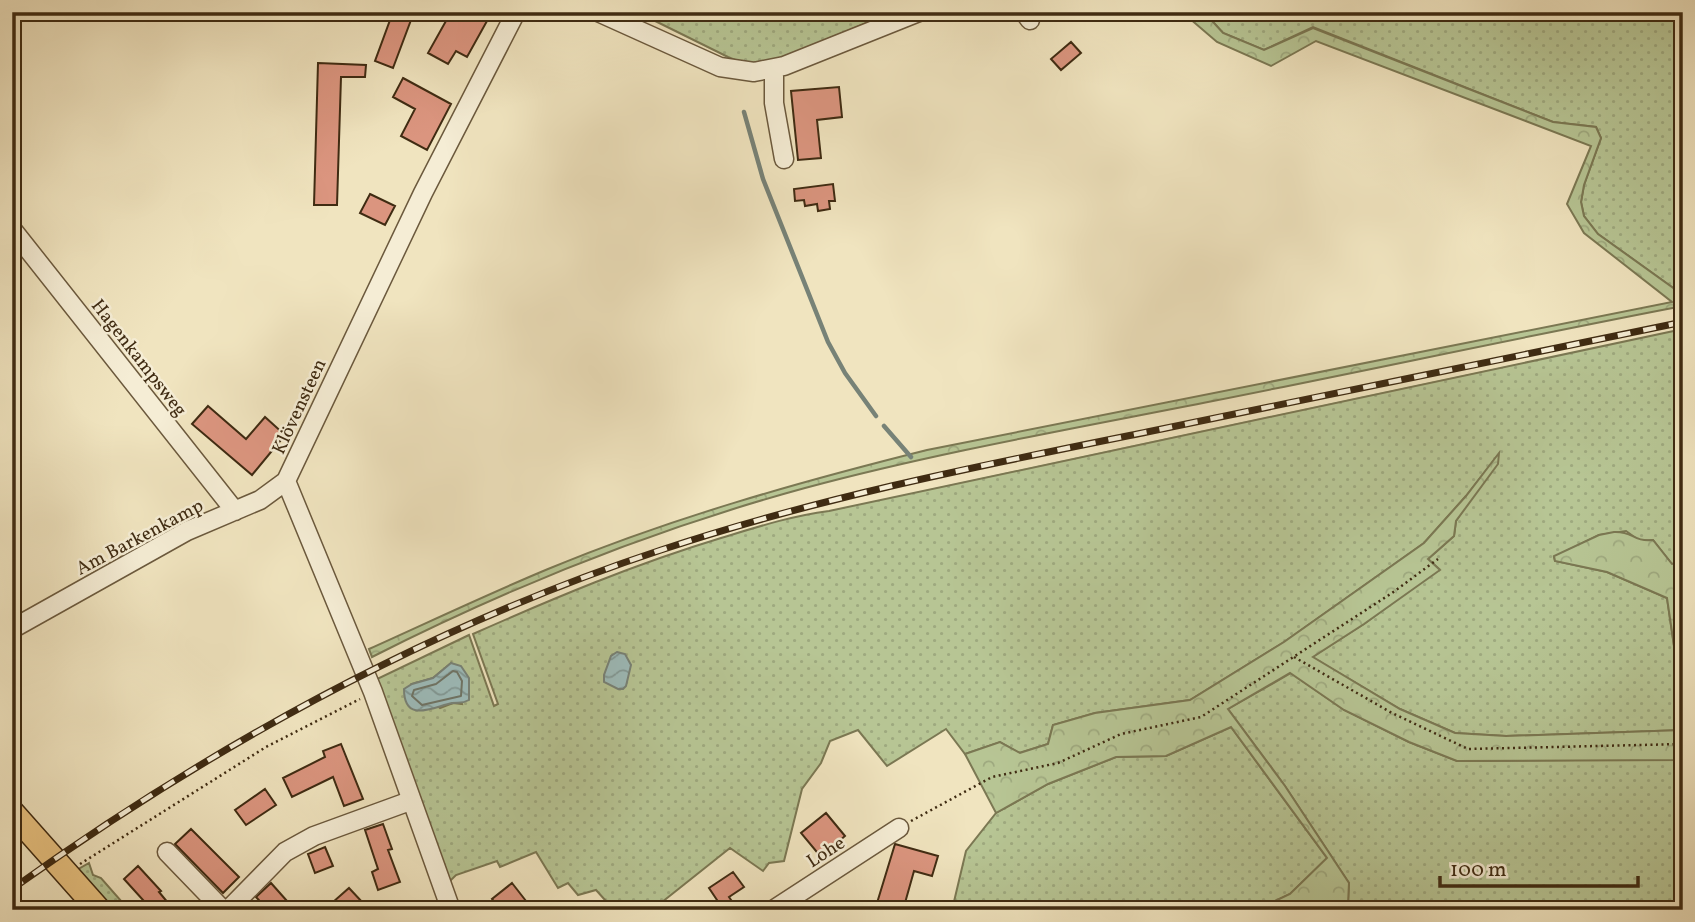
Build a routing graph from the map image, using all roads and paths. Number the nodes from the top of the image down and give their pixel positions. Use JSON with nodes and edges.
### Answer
{"nodes":[{"id":1,"x":516,"y":12,"type":"edge"},
{"id":2,"x":598,"y":12,"type":"edge"},
{"id":3,"x":919,"y":12,"type":"edge"},
{"id":4,"x":774,"y":68,"type":"junction"},
{"id":5,"x":784,"y":159,"type":"dead end"},
{"id":6,"x":12,"y":229,"type":"edge"},
{"id":7,"x":286,"y":481,"type":"junction"},
{"id":8,"x":235,"y":511,"type":"junction"},
{"id":9,"x":1438,"y":559,"type":"dead end"},
{"id":10,"x":12,"y":629,"type":"edge"},
{"id":11,"x":1294,"y":657,"type":"junction"},
{"id":12,"x":373,"y":692,"type":"junction"},
{"id":13,"x":1683,"y":744,"type":"edge"},
{"id":14,"x":411,"y":801,"type":"junction"},
{"id":15,"x":12,"y":812,"type":"edge"},
{"id":16,"x":899,"y":828,"type":"joint"},
{"id":17,"x":167,"y":852,"type":"dead end"},
{"id":18,"x":67,"y":873,"type":"junction"},
{"id":19,"x":99,"y":910,"type":"edge"},
{"id":20,"x":222,"y":910,"type":"edge"},
{"id":21,"x":228,"y":910,"type":"edge"},
{"id":22,"x":451,"y":910,"type":"edge"},
{"id":23,"x":773,"y":910,"type":"edge"}],
"edges":[{"from":1,"to":7,"type":"street","name":"Klövensteen"},
{"from":2,"to":4,"type":"street"},
{"from":3,"to":4,"type":"street"},
{"from":4,"to":5,"type":"street"},
{"from":6,"to":8,"type":"street","name":"Hagenkampsweg"},
{"from":7,"to":8,"type":"street","name":"Am Barkenkamp"},
{"from":7,"to":12,"type":"street","name":"Klövensteen"},
{"from":8,"to":10,"type":"street","name":"Am Barkenkamp"},
{"from":9,"to":11,"type":"path"},
{"from":11,"to":13,"type":"path"},
{"from":11,"to":16,"type":"path"},
{"from":12,"to":14,"type":"street","name":"Klövensteen"},
{"from":12,"to":18,"type":"path"},
{"from":14,"to":21,"type":"street"},
{"from":14,"to":22,"type":"street","name":"Klövensteen"},
{"from":15,"to":18,"type":"main road"},
{"from":16,"to":23,"type":"street","name":"Lohe"},
{"from":17,"to":20,"type":"street"},
{"from":18,"to":19,"type":"main road"}]}
